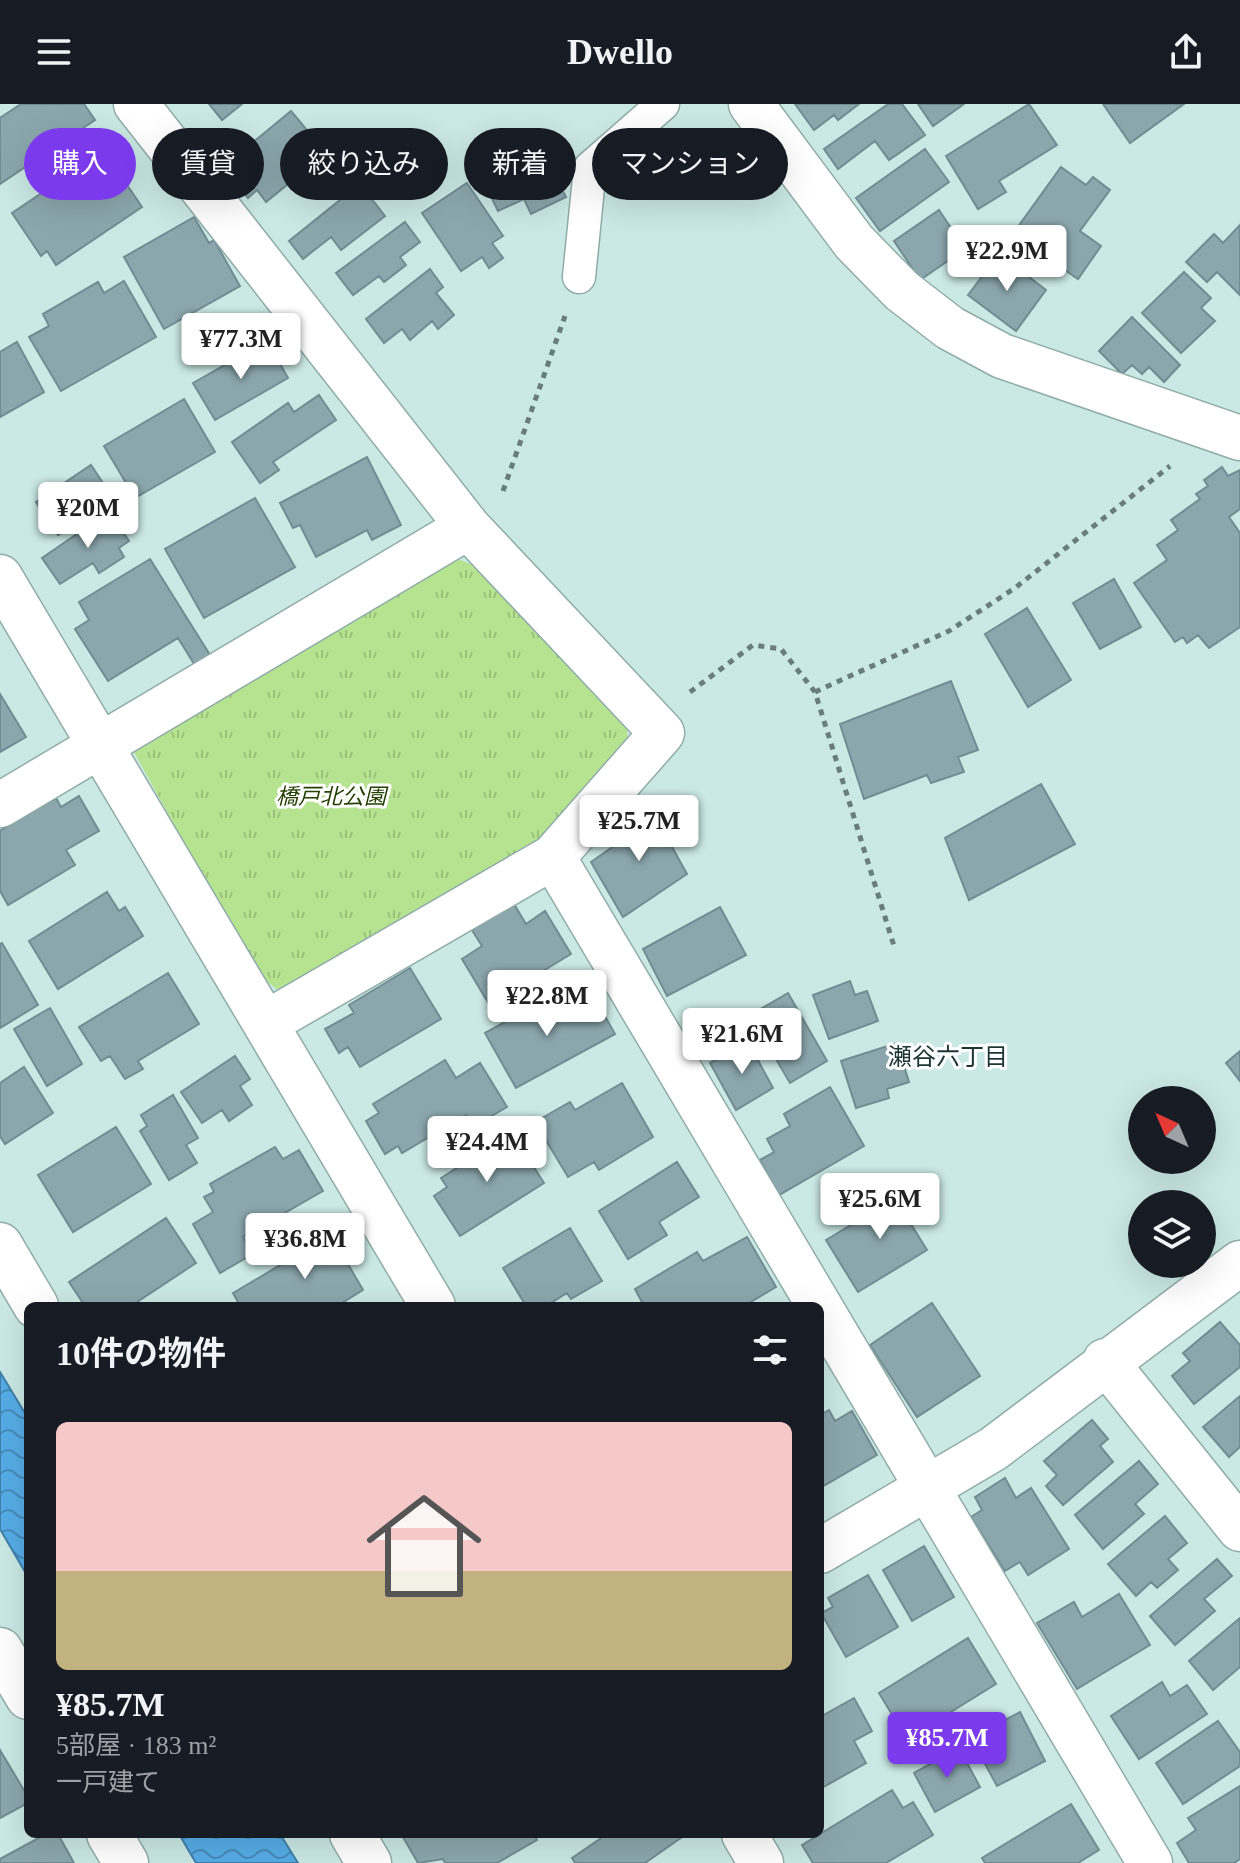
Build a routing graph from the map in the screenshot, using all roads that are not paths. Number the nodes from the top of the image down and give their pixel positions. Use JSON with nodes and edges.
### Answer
{"nodes":[{"id":1,"x":136,"y":104,"type":"edge"},
{"id":2,"x":663,"y":104,"type":"edge"},
{"id":3,"x":751,"y":104,"type":"edge"},
{"id":4,"x":579,"y":277,"type":"road end"},
{"id":5,"x":1229,"y":434,"type":"edge"},
{"id":6,"x":476,"y":534,"type":"junction"},
{"id":7,"x":0,"y":577,"type":"edge"},
{"id":8,"x":100,"y":746,"type":"junction"},
{"id":9,"x":0,"y":805,"type":"edge"},
{"id":10,"x":553,"y":857,"type":"junction"},
{"id":11,"x":266,"y":1023,"type":"junction"},
{"id":12,"x":0,"y":1245,"type":"edge"},
{"id":13,"x":1240,"y":1263,"type":"edge"},
{"id":14,"x":34,"y":1302,"type":"edge"},
{"id":15,"x":431,"y":1302,"type":"edge"},
{"id":16,"x":818,"y":1302,"type":"edge"},
{"id":17,"x":824,"y":1312,"type":"edge"},
{"id":18,"x":1105,"y":1361,"type":"junction"},
{"id":19,"x":928,"y":1487,"type":"junction"},
{"id":20,"x":1240,"y":1529,"type":"edge"},
{"id":21,"x":824,"y":1549,"type":"edge"},
{"id":22,"x":0,"y":1650,"type":"edge"},
{"id":23,"x":24,"y":1690,"type":"edge"},
{"id":24,"x":111,"y":1838,"type":"edge"},
{"id":25,"x":354,"y":1838,"type":"edge"},
{"id":26,"x":746,"y":1838,"type":"edge"},
{"id":27,"x":126,"y":1863,"type":"edge"},
{"id":28,"x":369,"y":1863,"type":"edge"},
{"id":29,"x":761,"y":1863,"type":"edge"},
{"id":30,"x":1150,"y":1863,"type":"edge"}],
"edges":[{"from":1,"to":6,"type":"street"},
{"from":2,"to":4,"type":"lane"},
{"from":3,"to":5,"type":"street"},
{"from":6,"to":8,"type":"street"},
{"from":6,"to":10,"type":"street"},
{"from":7,"to":8,"type":"street"},
{"from":8,"to":9,"type":"street"},
{"from":8,"to":11,"type":"street"},
{"from":10,"to":11,"type":"street"},
{"from":10,"to":16,"type":"street"},
{"from":11,"to":15,"type":"street"},
{"from":12,"to":14,"type":"street"},
{"from":13,"to":18,"type":"street"},
{"from":17,"to":19,"type":"street"},
{"from":18,"to":19,"type":"street"},
{"from":18,"to":20,"type":"street"},
{"from":19,"to":21,"type":"street"},
{"from":19,"to":30,"type":"street"},
{"from":22,"to":23,"type":"street"},
{"from":24,"to":27,"type":"street"},
{"from":25,"to":28,"type":"street"},
{"from":26,"to":29,"type":"street"}]}
